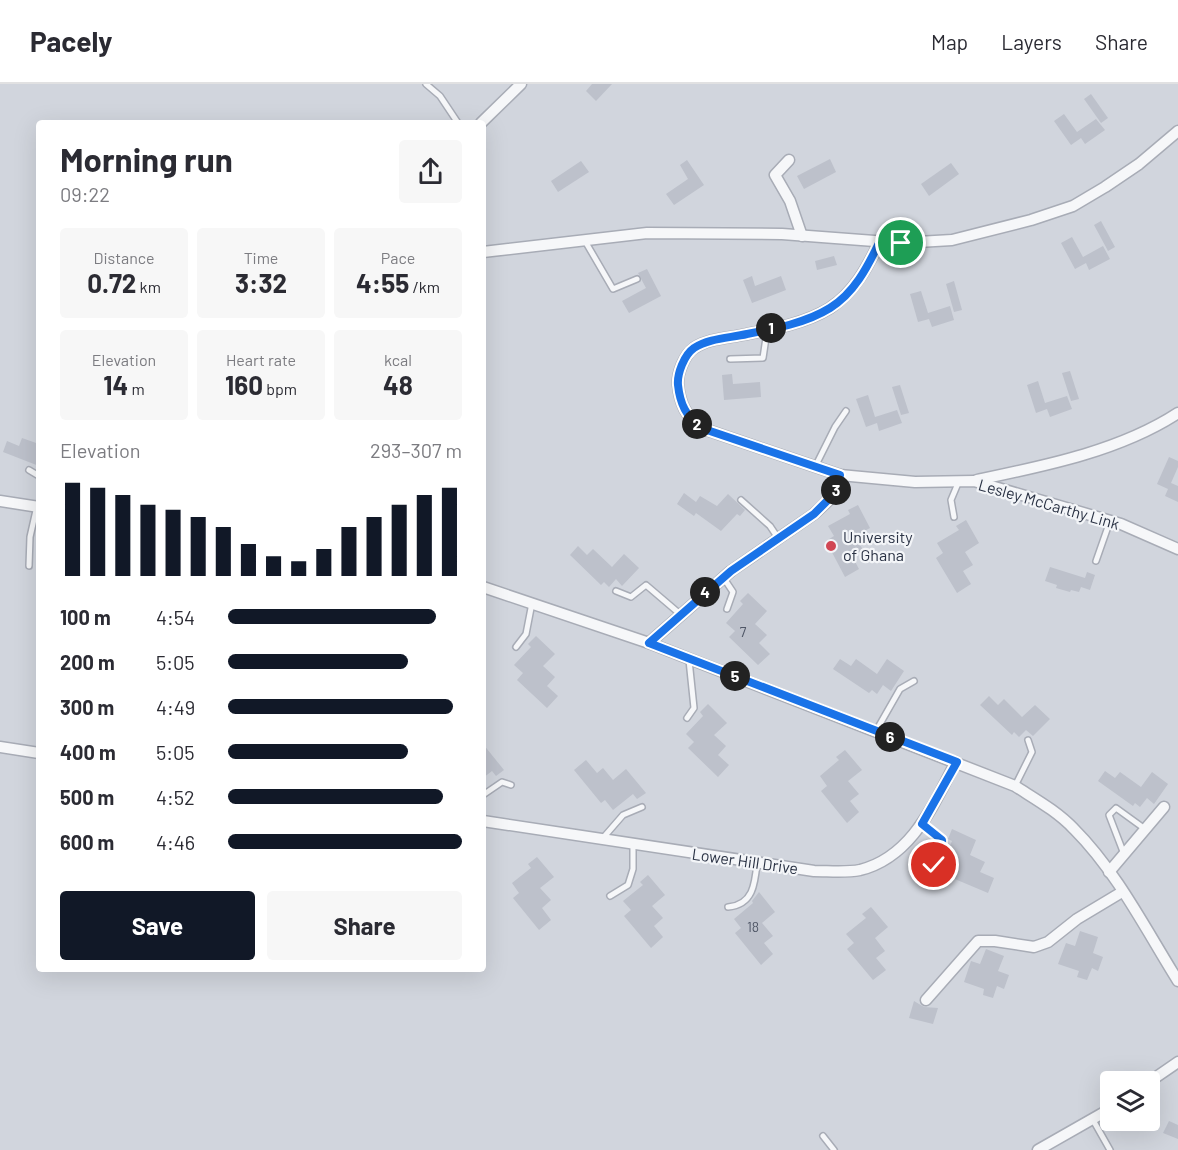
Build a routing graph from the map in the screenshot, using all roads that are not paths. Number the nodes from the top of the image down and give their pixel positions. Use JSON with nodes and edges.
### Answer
{"nodes":[{"id":1,"x":426,"y":84,"type":"edge"},
{"id":2,"x":521,"y":84,"type":"edge"},
{"id":3,"x":456,"y":120,"type":"edge"},
{"id":4,"x":484,"y":120,"type":"edge"},
{"id":5,"x":1178,"y":131,"type":"edge"},
{"id":6,"x":789,"y":160,"type":"dead end"},
{"id":7,"x":802,"y":236,"type":"junction"},
{"id":8,"x":585,"y":241,"type":"junction"},
{"id":9,"x":879,"y":243,"type":"junction"},
{"id":10,"x":486,"y":252,"type":"edge"},
{"id":11,"x":637,"y":279,"type":"dead end"},
{"id":12,"x":767,"y":329,"type":"junction"},
{"id":13,"x":730,"y":359,"type":"dead end"},
{"id":14,"x":846,"y":411,"type":"dead end"},
{"id":15,"x":1178,"y":413,"type":"edge"},
{"id":16,"x":815,"y":467,"type":"junction"},
{"id":17,"x":29,"y":470,"type":"dead end"},
{"id":18,"x":36,"y":474,"type":"edge"},
{"id":19,"x":840,"y":475,"type":"junction"},
{"id":20,"x":959,"y":481,"type":"junction"},
{"id":21,"x":974,"y":481,"type":"junction"},
{"id":22,"x":741,"y":500,"type":"dead end"},
{"id":23,"x":0,"y":501,"type":"edge"},
{"id":24,"x":36,"y":506,"type":"edge"},
{"id":25,"x":36,"y":514,"type":"edge"},
{"id":26,"x":954,"y":516,"type":"dead end"},
{"id":27,"x":1110,"y":521,"type":"junction"},
{"id":28,"x":778,"y":538,"type":"junction"},
{"id":29,"x":1178,"y":549,"type":"edge"},
{"id":30,"x":1096,"y":561,"type":"dead end"},
{"id":31,"x":28,"y":566,"type":"dead end"},
{"id":32,"x":723,"y":578,"type":"junction"},
{"id":33,"x":486,"y":587,"type":"edge"},
{"id":34,"x":616,"y":591,"type":"dead end"},
{"id":35,"x":532,"y":603,"type":"junction"},
{"id":36,"x":727,"y":609,"type":"dead end"},
{"id":37,"x":680,"y":614,"type":"junction"},
{"id":38,"x":649,"y":643,"type":"junction"},
{"id":39,"x":516,"y":647,"type":"dead end"},
{"id":40,"x":689,"y":658,"type":"junction"},
{"id":41,"x":914,"y":681,"type":"dead end"},
{"id":42,"x":687,"y":718,"type":"dead end"},
{"id":43,"x":876,"y":731,"type":"junction"},
{"id":44,"x":1028,"y":740,"type":"dead end"},
{"id":45,"x":0,"y":747,"type":"edge"},
{"id":46,"x":36,"y":753,"type":"edge"},
{"id":47,"x":957,"y":762,"type":"junction"},
{"id":48,"x":511,"y":785,"type":"dead end"},
{"id":49,"x":1015,"y":786,"type":"junction"},
{"id":50,"x":486,"y":793,"type":"edge"},
{"id":51,"x":642,"y":807,"type":"dead end"},
{"id":52,"x":1164,"y":807,"type":"dead end"},
{"id":53,"x":486,"y":821,"type":"edge"},
{"id":54,"x":922,"y":824,"type":"junction"},
{"id":55,"x":1145,"y":829,"type":"junction"},
{"id":56,"x":602,"y":840,"type":"junction"},
{"id":57,"x":633,"y":844,"type":"junction"},
{"id":58,"x":1124,"y":854,"type":"junction"},
{"id":59,"x":757,"y":863,"type":"junction"},
{"id":60,"x":934,"y":865,"type":"dead end"},
{"id":61,"x":1109,"y":872,"type":"junction"},
{"id":62,"x":1122,"y":892,"type":"junction"},
{"id":63,"x":610,"y":896,"type":"dead end"},
{"id":64,"x":728,"y":907,"type":"dead end"},
{"id":65,"x":1178,"y":981,"type":"edge"},
{"id":66,"x":926,"y":1000,"type":"dead end"},
{"id":67,"x":1178,"y":1062,"type":"edge"},
{"id":68,"x":1160,"y":1074,"type":"edge"},
{"id":69,"x":1100,"y":1115,"type":"edge"},
{"id":70,"x":1093,"y":1120,"type":"junction"},
{"id":71,"x":823,"y":1136,"type":"dead end"},
{"id":72,"x":834,"y":1150,"type":"edge"},
{"id":73,"x":1038,"y":1150,"type":"edge"},
{"id":74,"x":1110,"y":1150,"type":"edge"}],
"edges":[{"from":1,"to":3,"type":"lane"},
{"from":2,"to":4,"type":"street"},
{"from":5,"to":9,"type":"street"},
{"from":6,"to":7,"type":"street"},
{"from":7,"to":8,"type":"street"},
{"from":7,"to":9,"type":"street"},
{"from":8,"to":10,"type":"street"},
{"from":8,"to":11,"type":"lane"},
{"from":9,"to":12,"type":"street","name":"Lesley McCarthy Link"},
{"from":12,"to":13,"type":"lane"},
{"from":12,"to":16,"type":"street","name":"Lesley McCarthy Link"},
{"from":14,"to":16,"type":"lane"},
{"from":15,"to":21,"type":"street"},
{"from":16,"to":19,"type":"street","name":"Lesley McCarthy Link"},
{"from":17,"to":18,"type":"lane"},
{"from":19,"to":20,"type":"street","name":"Lesley McCarthy Link"},
{"from":19,"to":28,"type":"street"},
{"from":20,"to":21,"type":"street","name":"Lesley McCarthy Link"},
{"from":20,"to":26,"type":"lane"},
{"from":21,"to":27,"type":"street","name":"Lesley McCarthy Link"},
{"from":22,"to":28,"type":"lane"},
{"from":23,"to":24,"type":"street"},
{"from":25,"to":31,"type":"lane"},
{"from":27,"to":29,"type":"street","name":"Lesley McCarthy Link"},
{"from":27,"to":30,"type":"lane"},
{"from":28,"to":32,"type":"street"},
{"from":32,"to":36,"type":"lane"},
{"from":32,"to":37,"type":"street"},
{"from":33,"to":35,"type":"street"},
{"from":34,"to":37,"type":"lane"},
{"from":35,"to":38,"type":"street"},
{"from":35,"to":39,"type":"lane"},
{"from":37,"to":38,"type":"street"},
{"from":38,"to":40,"type":"street"},
{"from":40,"to":42,"type":"lane"},
{"from":40,"to":43,"type":"street"},
{"from":41,"to":43,"type":"lane"},
{"from":43,"to":47,"type":"street"},
{"from":44,"to":49,"type":"lane"},
{"from":45,"to":46,"type":"street"},
{"from":47,"to":49,"type":"street"},
{"from":47,"to":54,"type":"street","name":"Lower Hill Drive"},
{"from":48,"to":50,"type":"lane"},
{"from":49,"to":61,"type":"street"},
{"from":51,"to":56,"type":"lane"},
{"from":52,"to":55,"type":"street"},
{"from":53,"to":56,"type":"street","name":"Lower Hill Drive"},
{"from":54,"to":59,"type":"street","name":"Lower Hill Drive"},
{"from":54,"to":60,"type":"lane"},
{"from":55,"to":58,"type":"street"},
{"from":55,"to":58,"type":"lane"},
{"from":56,"to":57,"type":"street","name":"Lower Hill Drive"},
{"from":57,"to":59,"type":"street","name":"Lower Hill Drive"},
{"from":57,"to":63,"type":"lane"},
{"from":58,"to":61,"type":"street"},
{"from":59,"to":64,"type":"lane"},
{"from":61,"to":62,"type":"street"},
{"from":62,"to":65,"type":"street"},
{"from":62,"to":66,"type":"street"},
{"from":67,"to":68,"type":"street"},
{"from":69,"to":70,"type":"street"},
{"from":70,"to":73,"type":"street"},
{"from":70,"to":74,"type":"lane"},
{"from":71,"to":72,"type":"lane"}]}
